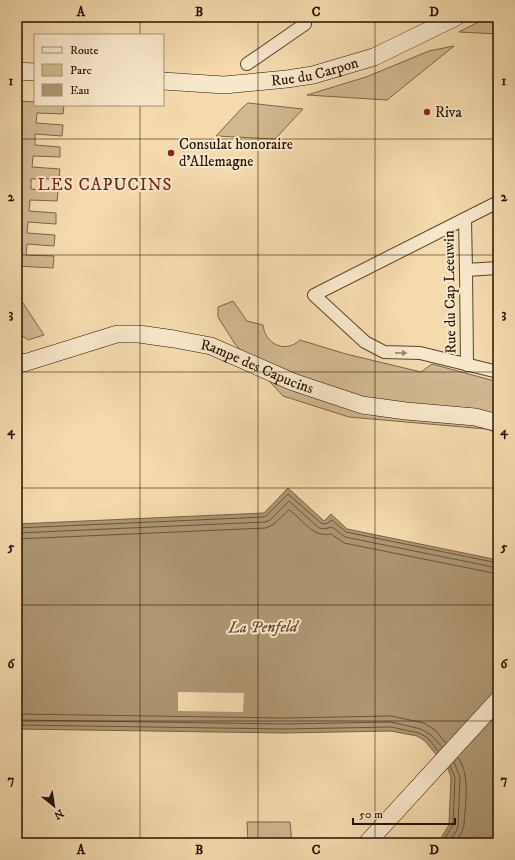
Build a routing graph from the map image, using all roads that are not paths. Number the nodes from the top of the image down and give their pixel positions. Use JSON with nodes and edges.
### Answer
{"nodes":[{"id":1,"x":304,"y":17,"type":"edge"},
{"id":2,"x":456,"y":17,"type":"edge"},
{"id":3,"x":247,"y":64,"type":"dead end"},
{"id":4,"x":17,"y":71,"type":"edge"},
{"id":5,"x":34,"y":72,"type":"edge"},
{"id":6,"x":164,"y":80,"type":"edge"},
{"id":7,"x":498,"y":202,"type":"edge"},
{"id":8,"x":465,"y":219,"type":"junction"},
{"id":9,"x":498,"y":268,"type":"edge"},
{"id":10,"x":466,"y":270,"type":"junction"},
{"id":11,"x":17,"y":361,"type":"edge"},
{"id":12,"x":467,"y":364,"type":"junction"},
{"id":13,"x":498,"y":372,"type":"edge"},
{"id":14,"x":498,"y":423,"type":"edge"},
{"id":15,"x":498,"y":700,"type":"edge"},
{"id":16,"x":367,"y":843,"type":"edge"}],
"edges":[{"from":1,"to":3,"type":"street"},
{"from":2,"to":6,"type":"street","name":"Rue du Carpon"},
{"from":4,"to":5,"type":"street"},
{"from":7,"to":8,"type":"street"},
{"from":8,"to":10,"type":"street","name":"Rue du Cap Leeuwin"},
{"from":8,"to":12,"type":"street","one_way":true},
{"from":9,"to":10,"type":"street"},
{"from":10,"to":12,"type":"street","name":"Rue du Cap Leeuwin"},
{"from":11,"to":14,"type":"street","name":"Rampe des Capucins"},
{"from":12,"to":13,"type":"street"},
{"from":15,"to":16,"type":"street"}]}
